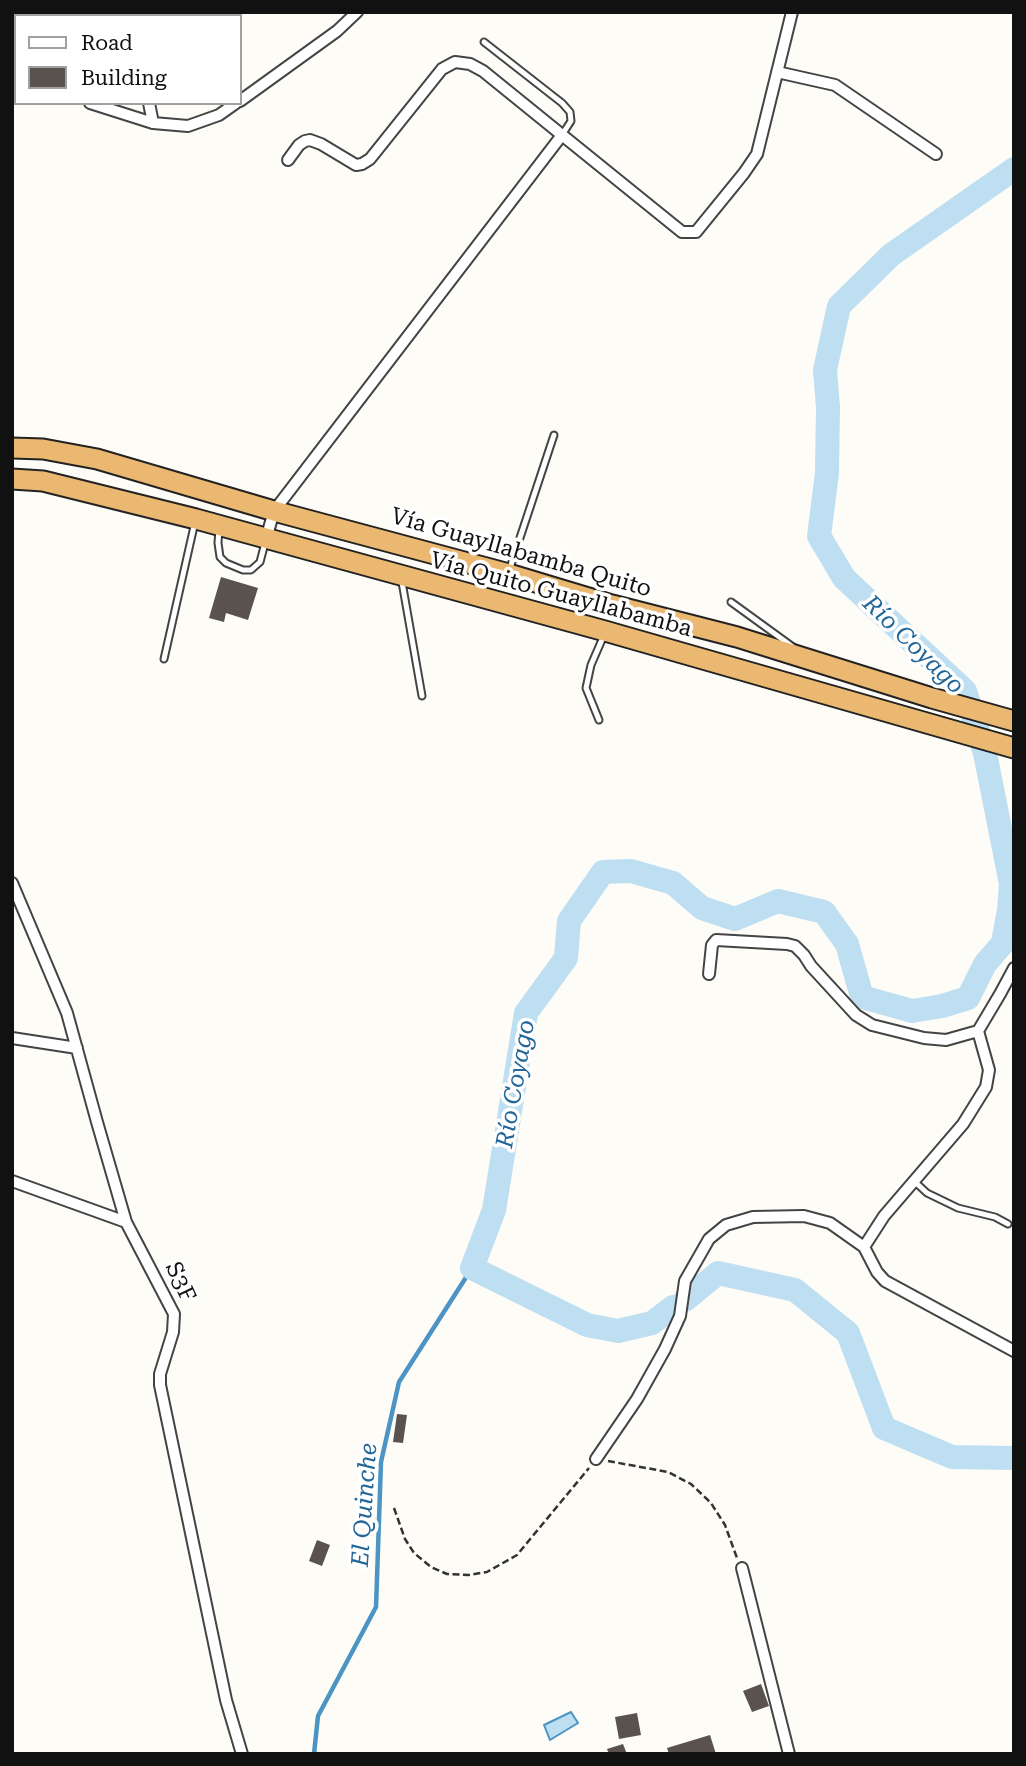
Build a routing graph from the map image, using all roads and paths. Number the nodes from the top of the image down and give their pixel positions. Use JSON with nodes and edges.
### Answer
{"nodes":[{"id":1,"x":357,"y":12,"type":"edge"},
{"id":2,"x":792,"y":12,"type":"edge"},
{"id":3,"x":484,"y":42,"type":"dead end"},
{"id":4,"x":777,"y":72,"type":"junction"},
{"id":5,"x":242,"y":99,"type":"edge"},
{"id":6,"x":96,"y":105,"type":"edge"},
{"id":7,"x":149,"y":105,"type":"edge"},
{"id":8,"x":234,"y":105,"type":"edge"},
{"id":9,"x":153,"y":123,"type":"junction"},
{"id":10,"x":562,"y":135,"type":"junction"},
{"id":11,"x":936,"y":155,"type":"dead end"},
{"id":12,"x":288,"y":160,"type":"dead end"},
{"id":13,"x":554,"y":435,"type":"dead end"},
{"id":14,"x":12,"y":448,"type":"edge"},
{"id":15,"x":12,"y":479,"type":"edge"},
{"id":16,"x":274,"y":510,"type":"junction"},
{"id":17,"x":196,"y":519,"type":"junction"},
{"id":18,"x":220,"y":526,"type":"junction"},
{"id":19,"x":266,"y":539,"type":"junction"},
{"id":20,"x":509,"y":574,"type":"junction"},
{"id":21,"x":400,"y":576,"type":"junction"},
{"id":22,"x":732,"y":602,"type":"dead end"},
{"id":23,"x":612,"y":605,"type":"junction"},
{"id":24,"x":605,"y":631,"type":"junction"},
{"id":25,"x":164,"y":659,"type":"dead end"},
{"id":26,"x":813,"y":661,"type":"junction"},
{"id":27,"x":422,"y":696,"type":"dead end"},
{"id":28,"x":1004,"y":718,"type":"edge"},
{"id":29,"x":599,"y":720,"type":"dead end"},
{"id":30,"x":1005,"y":746,"type":"edge"},
{"id":31,"x":12,"y":883,"type":"edge"},
{"id":32,"x":1014,"y":968,"type":"edge"},
{"id":33,"x":709,"y":974,"type":"dead end"},
{"id":34,"x":978,"y":1031,"type":"junction"},
{"id":35,"x":12,"y":1038,"type":"edge"},
{"id":36,"x":77,"y":1048,"type":"junction"},
{"id":37,"x":12,"y":1181,"type":"edge"},
{"id":38,"x":914,"y":1181,"type":"junction"},
{"id":39,"x":126,"y":1222,"type":"junction"},
{"id":40,"x":1008,"y":1224,"type":"dead end"},
{"id":41,"x":864,"y":1247,"type":"junction"},
{"id":42,"x":1014,"y":1351,"type":"edge"},
{"id":43,"x":596,"y":1459,"type":"junction"},
{"id":44,"x":394,"y":1508,"type":"dead end"},
{"id":45,"x":741,"y":1569,"type":"joint"},
{"id":46,"x":242,"y":1754,"type":"edge"},
{"id":47,"x":789,"y":1754,"type":"edge"}],
"edges":[{"from":1,"to":5,"type":"street"},
{"from":2,"to":4,"type":"street"},
{"from":3,"to":10,"type":"lane"},
{"from":4,"to":10,"type":"street"},
{"from":4,"to":11,"type":"street"},
{"from":6,"to":9,"type":"street"},
{"from":7,"to":9,"type":"street"},
{"from":8,"to":9,"type":"street"},
{"from":10,"to":12,"type":"street"},
{"from":10,"to":16,"type":"street"},
{"from":13,"to":20,"type":"lane"},
{"from":14,"to":16,"type":"highway","name":"Vía Guayllabamba Quito"},
{"from":15,"to":17,"type":"highway","name":"Vía Quito Guayllabamba"},
{"from":16,"to":19,"type":"street"},
{"from":16,"to":20,"type":"highway","name":"Vía Guayllabamba Quito"},
{"from":17,"to":18,"type":"highway","name":"Vía Quito Guayllabamba"},
{"from":17,"to":25,"type":"lane"},
{"from":18,"to":19,"type":"highway","name":"Vía Quito Guayllabamba"},
{"from":18,"to":19,"type":"lane"},
{"from":19,"to":21,"type":"highway","name":"Vía Quito Guayllabamba"},
{"from":20,"to":23,"type":"highway","name":"Vía Guayllabamba Quito"},
{"from":21,"to":24,"type":"highway","name":"Vía Quito Guayllabamba"},
{"from":21,"to":27,"type":"lane"},
{"from":22,"to":26,"type":"lane"},
{"from":23,"to":24,"type":"lane"},
{"from":23,"to":26,"type":"highway","name":"Vía Guayllabamba Quito"},
{"from":24,"to":29,"type":"lane"},
{"from":24,"to":30,"type":"highway","name":"Vía Quito Guayllabamba"},
{"from":26,"to":28,"type":"highway","name":"Vía Guayllabamba Quito"},
{"from":31,"to":36,"type":"street","name":"S3F"},
{"from":32,"to":34,"type":"street"},
{"from":33,"to":34,"type":"street"},
{"from":34,"to":38,"type":"street"},
{"from":35,"to":36,"type":"street"},
{"from":36,"to":39,"type":"street","name":"S3F"},
{"from":37,"to":39,"type":"street"},
{"from":38,"to":40,"type":"lane"},
{"from":38,"to":41,"type":"street"},
{"from":39,"to":46,"type":"street","name":"S3F"},
{"from":41,"to":42,"type":"street"},
{"from":41,"to":43,"type":"street"},
{"from":43,"to":44,"type":"path"},
{"from":43,"to":45,"type":"path"},
{"from":45,"to":47,"type":"street"}]}
